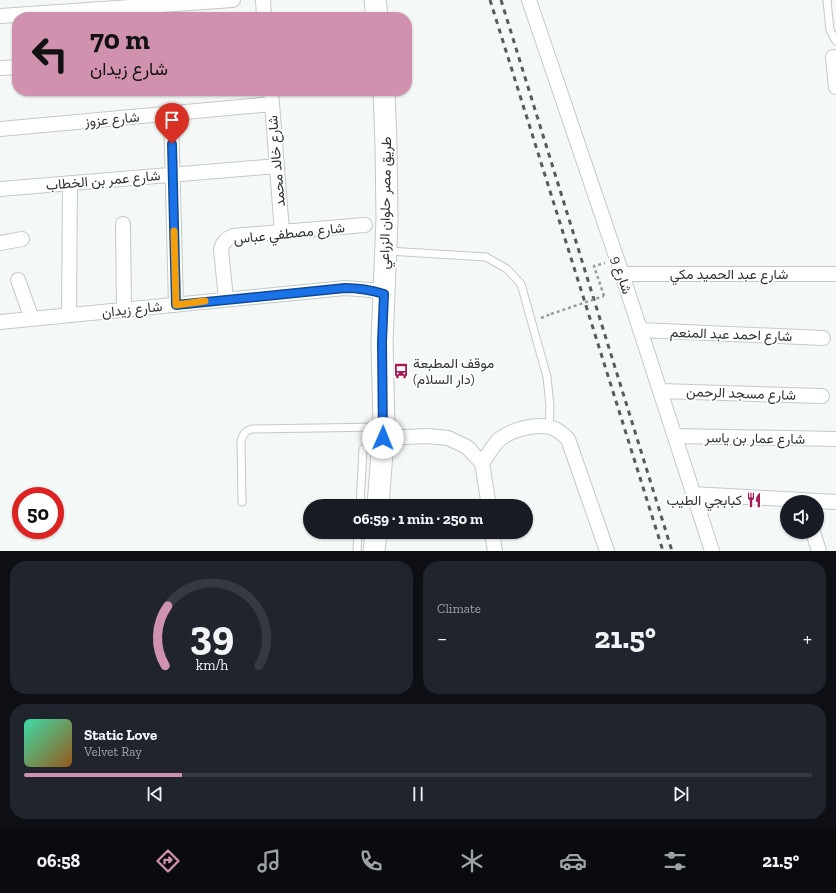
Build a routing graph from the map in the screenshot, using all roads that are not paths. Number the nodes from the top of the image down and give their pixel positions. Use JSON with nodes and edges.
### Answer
{"nodes":[{"id":1,"x":233,"y":0,"type":"edge"},
{"id":2,"x":263,"y":0,"type":"edge"},
{"id":3,"x":375,"y":0,"type":"edge"},
{"id":4,"x":529,"y":0,"type":"edge"},
{"id":5,"x":828,"y":4,"type":"edge"},
{"id":6,"x":836,"y":9,"type":"edge"},
{"id":7,"x":58,"y":12,"type":"edge"},
{"id":8,"x":264,"y":12,"type":"edge"},
{"id":9,"x":376,"y":12,"type":"edge"},
{"id":10,"x":12,"y":15,"type":"edge"},
{"id":11,"x":0,"y":16,"type":"edge"},
{"id":12,"x":836,"y":41,"type":"edge"},
{"id":13,"x":833,"y":57,"type":"dead end"},
{"id":14,"x":12,"y":67,"type":"edge"},
{"id":15,"x":0,"y":68,"type":"edge"},
{"id":16,"x":836,"y":87,"type":"edge"},
{"id":17,"x":384,"y":96,"type":"edge"},
{"id":18,"x":271,"y":98,"type":"edge"},
{"id":19,"x":171,"y":113,"type":"junction"},
{"id":20,"x":0,"y":129,"type":"edge"},
{"id":21,"x":277,"y":166,"type":"junction"},
{"id":22,"x":172,"y":175,"type":"junction"},
{"id":23,"x":70,"y":183,"type":"junction"},
{"id":24,"x":0,"y":189,"type":"edge"},
{"id":25,"x":123,"y":224,"type":"dead end"},
{"id":26,"x":364,"y":225,"type":"dead end"},
{"id":27,"x":282,"y":232,"type":"junction"},
{"id":28,"x":22,"y":239,"type":"dead end"},
{"id":29,"x":0,"y":243,"type":"edge"},
{"id":30,"x":385,"y":251,"type":"junction"},
{"id":31,"x":622,"y":274,"type":"junction"},
{"id":32,"x":836,"y":274,"type":"edge"},
{"id":33,"x":18,"y":280,"type":"dead end"},
{"id":34,"x":384,"y":294,"type":"junction"},
{"id":35,"x":226,"y":299,"type":"junction"},
{"id":36,"x":176,"y":305,"type":"junction"},
{"id":37,"x":124,"y":310,"type":"junction"},
{"id":38,"x":69,"y":315,"type":"junction"},
{"id":39,"x":32,"y":319,"type":"junction"},
{"id":40,"x":0,"y":322,"type":"edge"},
{"id":41,"x":640,"y":330,"type":"junction"},
{"id":42,"x":823,"y":338,"type":"dead end"},
{"id":43,"x":660,"y":391,"type":"junction"},
{"id":44,"x":822,"y":396,"type":"dead end"},
{"id":45,"x":549,"y":427,"type":"junction"},
{"id":46,"x":384,"y":432,"type":"junction"},
{"id":47,"x":675,"y":436,"type":"junction"},
{"id":48,"x":836,"y":439,"type":"edge"},
{"id":49,"x":363,"y":448,"type":"dead end"},
{"id":50,"x":482,"y":463,"type":"junction"},
{"id":51,"x":693,"y":494,"type":"junction"},
{"id":52,"x":360,"y":499,"type":"edge"},
{"id":53,"x":379,"y":499,"type":"edge"},
{"id":54,"x":488,"y":499,"type":"edge"},
{"id":55,"x":780,"y":500,"type":"edge"},
{"id":56,"x":242,"y":502,"type":"dead end"},
{"id":57,"x":824,"y":502,"type":"edge"},
{"id":58,"x":836,"y":502,"type":"edge"},
{"id":59,"x":358,"y":539,"type":"edge"},
{"id":60,"x":375,"y":539,"type":"edge"},
{"id":61,"x":493,"y":539,"type":"edge"},
{"id":62,"x":815,"y":539,"type":"edge"},
{"id":63,"x":357,"y":551,"type":"edge"},
{"id":64,"x":374,"y":551,"type":"edge"},
{"id":65,"x":495,"y":551,"type":"edge"},
{"id":66,"x":607,"y":551,"type":"edge"},
{"id":67,"x":712,"y":551,"type":"edge"},
{"id":68,"x":819,"y":551,"type":"edge"}],
"edges":[{"from":1,"to":7,"type":"street"},
{"from":2,"to":8,"type":"street"},
{"from":3,"to":9,"type":"main road"},
{"from":4,"to":31,"type":"street","name":"شارع 9"},
{"from":5,"to":6,"type":"lane"},
{"from":5,"to":12,"type":"lane"},
{"from":10,"to":11,"type":"street"},
{"from":13,"to":16,"type":"street"},
{"from":14,"to":15,"type":"street"},
{"from":17,"to":30,"type":"main road","name":"طريق مصر حلوان الزراعي"},
{"from":18,"to":19,"type":"street","name":"شارع عزوز"},
{"from":18,"to":21,"type":"street","name":"شارع خالد محمد"},
{"from":19,"to":20,"type":"street","name":"شارع عزوز"},
{"from":19,"to":22,"type":"street"},
{"from":21,"to":22,"type":"street","name":"شارع عمر بن الخطاب"},
{"from":21,"to":27,"type":"street","name":"شارع خالد محمد"},
{"from":22,"to":23,"type":"street","name":"شارع عمر بن الخطاب"},
{"from":22,"to":36,"type":"street"},
{"from":23,"to":24,"type":"street","name":"شارع عمر بن الخطاب"},
{"from":23,"to":38,"type":"street"},
{"from":25,"to":37,"type":"street"},
{"from":26,"to":27,"type":"street","name":"شارع مصطفي عباس"},
{"from":27,"to":35,"type":"street","name":"شارع مصطفي عباس"},
{"from":28,"to":29,"type":"street"},
{"from":30,"to":34,"type":"main road","name":"طريق مصر حلوان الزراعي"},
{"from":30,"to":45,"type":"lane"},
{"from":31,"to":32,"type":"street","name":"شارع عبد الحميد مكي"},
{"from":31,"to":41,"type":"street","name":"شارع 9"},
{"from":33,"to":39,"type":"street"},
{"from":34,"to":35,"type":"street","name":"شارع زيدان"},
{"from":34,"to":46,"type":"main road","name":"طريق مصر حلوان الزراعي"},
{"from":35,"to":36,"type":"street","name":"شارع زيدان"},
{"from":36,"to":37,"type":"street","name":"شارع زيدان"},
{"from":37,"to":38,"type":"street","name":"شارع زيدان"},
{"from":38,"to":39,"type":"street","name":"شارع زيدان"},
{"from":39,"to":40,"type":"street","name":"شارع زيدان"},
{"from":41,"to":42,"type":"street","name":"شارع احمد عبد المنعم"},
{"from":41,"to":43,"type":"street","name":"شارع 9"},
{"from":43,"to":44,"type":"street","name":"شارع مسجد الرحمن"},
{"from":43,"to":47,"type":"street","name":"شارع 9"},
{"from":45,"to":50,"type":"street"},
{"from":45,"to":66,"type":"street"},
{"from":46,"to":50,"type":"street"},
{"from":46,"to":53,"type":"main road","name":"طريق مصر حلوان الزراعي"},
{"from":46,"to":56,"type":"lane"},
{"from":47,"to":48,"type":"street","name":"شارع عمار بن ياسر"},
{"from":47,"to":51,"type":"street","name":"شارع 9"},
{"from":49,"to":52,"type":"lane"},
{"from":50,"to":54,"type":"street"},
{"from":51,"to":55,"type":"street"},
{"from":51,"to":67,"type":"street","name":"شارع 9"},
{"from":57,"to":58,"type":"street"},
{"from":59,"to":63,"type":"lane"},
{"from":60,"to":64,"type":"main road"},
{"from":61,"to":65,"type":"street"},
{"from":62,"to":68,"type":"street"}]}
